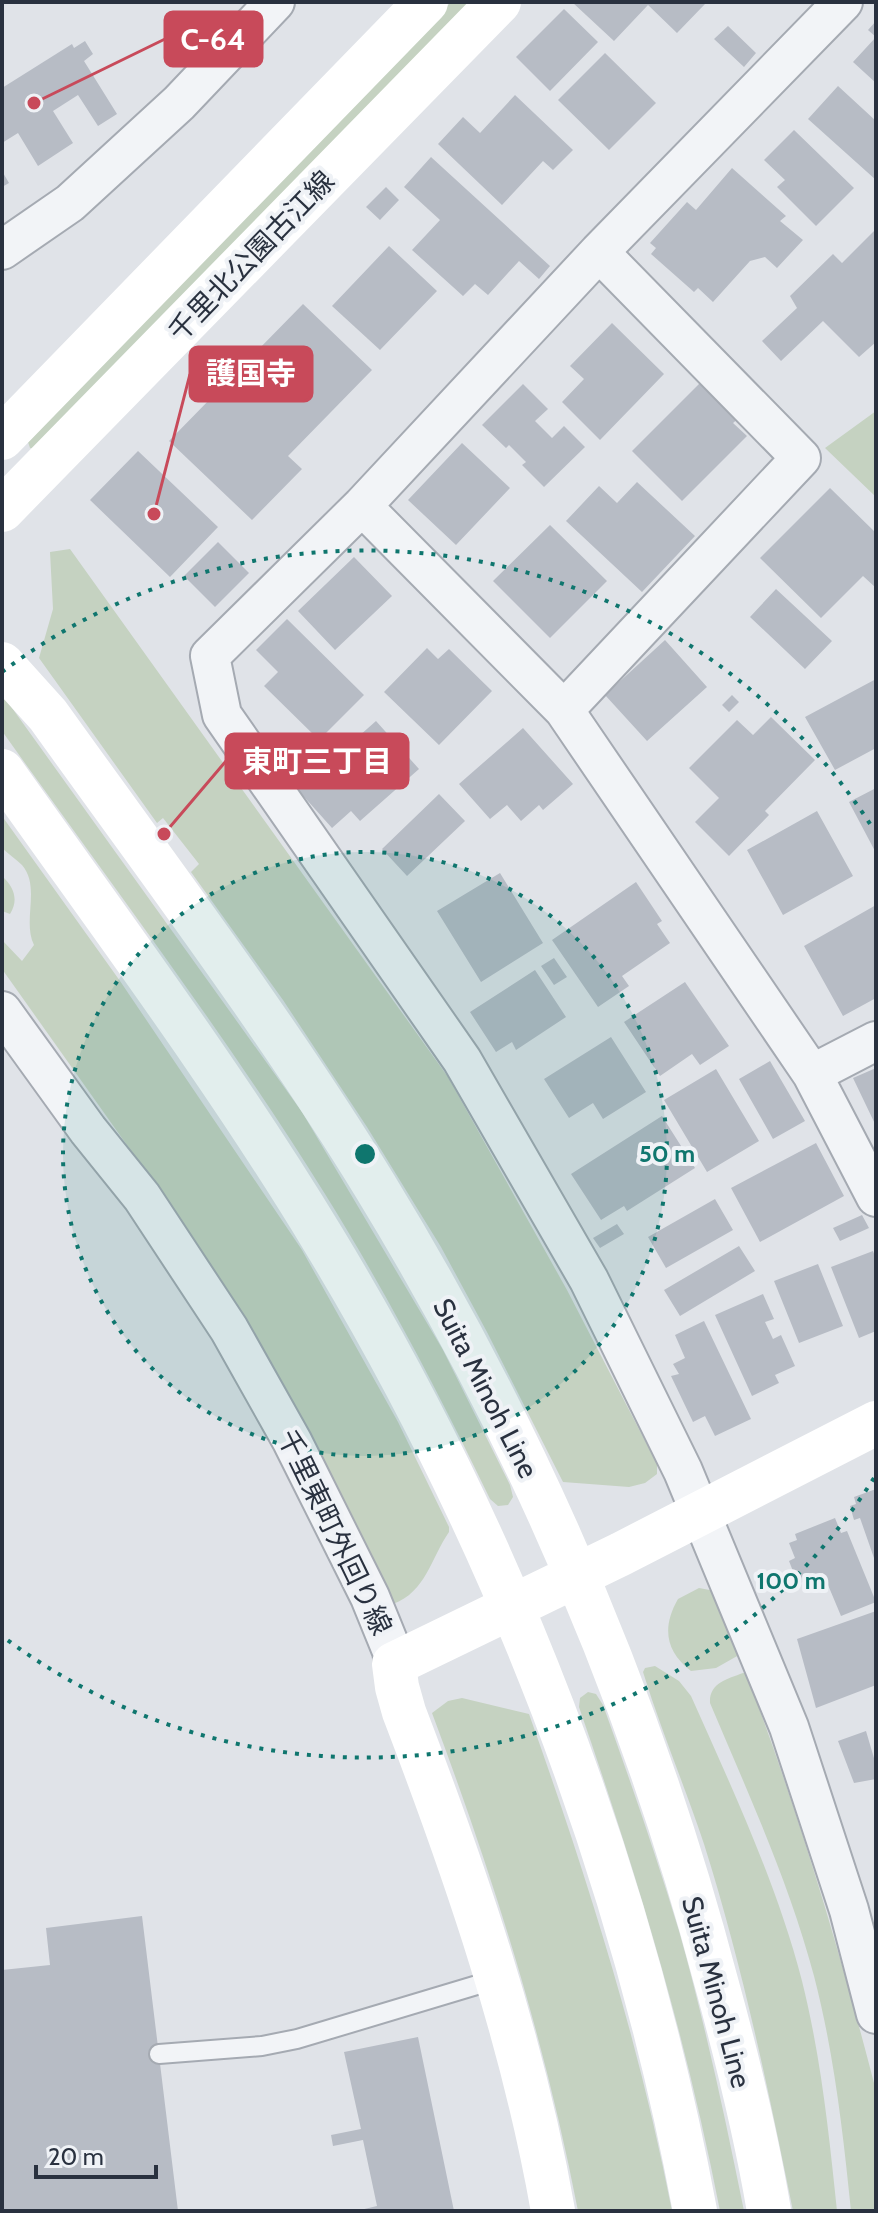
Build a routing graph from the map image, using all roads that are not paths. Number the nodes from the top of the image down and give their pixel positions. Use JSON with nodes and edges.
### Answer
{"nodes":[{"id":1,"x":275,"y":2,"type":"edge"},
{"id":2,"x":426,"y":2,"type":"edge"},
{"id":3,"x":499,"y":2,"type":"edge"},
{"id":4,"x":843,"y":2,"type":"edge"},
{"id":5,"x":2,"y":250,"type":"edge"},
{"id":6,"x":599,"y":252,"type":"junction"},
{"id":7,"x":2,"y":438,"type":"edge"},
{"id":8,"x":362,"y":506,"type":"junction"},
{"id":9,"x":2,"y":510,"type":"edge"},
{"id":10,"x":2,"y":664,"type":"edge"},
{"id":11,"x":564,"y":710,"type":"junction"},
{"id":12,"x":2,"y":771,"type":"edge"},
{"id":13,"x":2,"y":1011,"type":"edge"},
{"id":14,"x":876,"y":1041,"type":"edge"},
{"id":15,"x":812,"y":1074,"type":"junction"},
{"id":16,"x":876,"y":1197,"type":"edge"},
{"id":17,"x":876,"y":1423,"type":"edge"},
{"id":18,"x":700,"y":1511,"type":"junction"},
{"id":19,"x":577,"y":1575,"type":"junction"},
{"id":20,"x":512,"y":1608,"type":"junction"},
{"id":21,"x":394,"y":1664,"type":"junction"},
{"id":22,"x":497,"y":1979,"type":"junction"},
{"id":23,"x":876,"y":2014,"type":"edge"},
{"id":24,"x":159,"y":2054,"type":"dead end"},
{"id":25,"x":553,"y":2211,"type":"edge"},
{"id":26,"x":695,"y":2211,"type":"edge"},
{"id":27,"x":769,"y":2211,"type":"edge"}],
"edges":[{"from":1,"to":5,"type":"street"},
{"from":2,"to":7,"type":"main road","name":"千里北公園古江線"},
{"from":3,"to":9,"type":"main road","name":"千里北公園古江線"},
{"from":4,"to":6,"type":"street"},
{"from":6,"to":8,"type":"street"},
{"from":6,"to":11,"type":"street"},
{"from":8,"to":11,"type":"street"},
{"from":8,"to":18,"type":"street"},
{"from":10,"to":19,"type":"main road","name":"Suita Minoh Line"},
{"from":11,"to":15,"type":"street"},
{"from":12,"to":20,"type":"main road"},
{"from":13,"to":21,"type":"street","name":"千里東町外回り線"},
{"from":14,"to":15,"type":"street"},
{"from":15,"to":16,"type":"street"},
{"from":17,"to":18,"type":"main road"},
{"from":18,"to":19,"type":"main road"},
{"from":18,"to":23,"type":"street"},
{"from":19,"to":20,"type":"main road"},
{"from":19,"to":27,"type":"main road","name":"Suita Minoh Line"},
{"from":20,"to":21,"type":"main road"},
{"from":20,"to":26,"type":"main road"},
{"from":21,"to":22,"type":"main road","name":"千里東町外回り線"},
{"from":22,"to":24,"type":"lane"},
{"from":22,"to":25,"type":"main road","name":"千里東町外回り線"}]}
